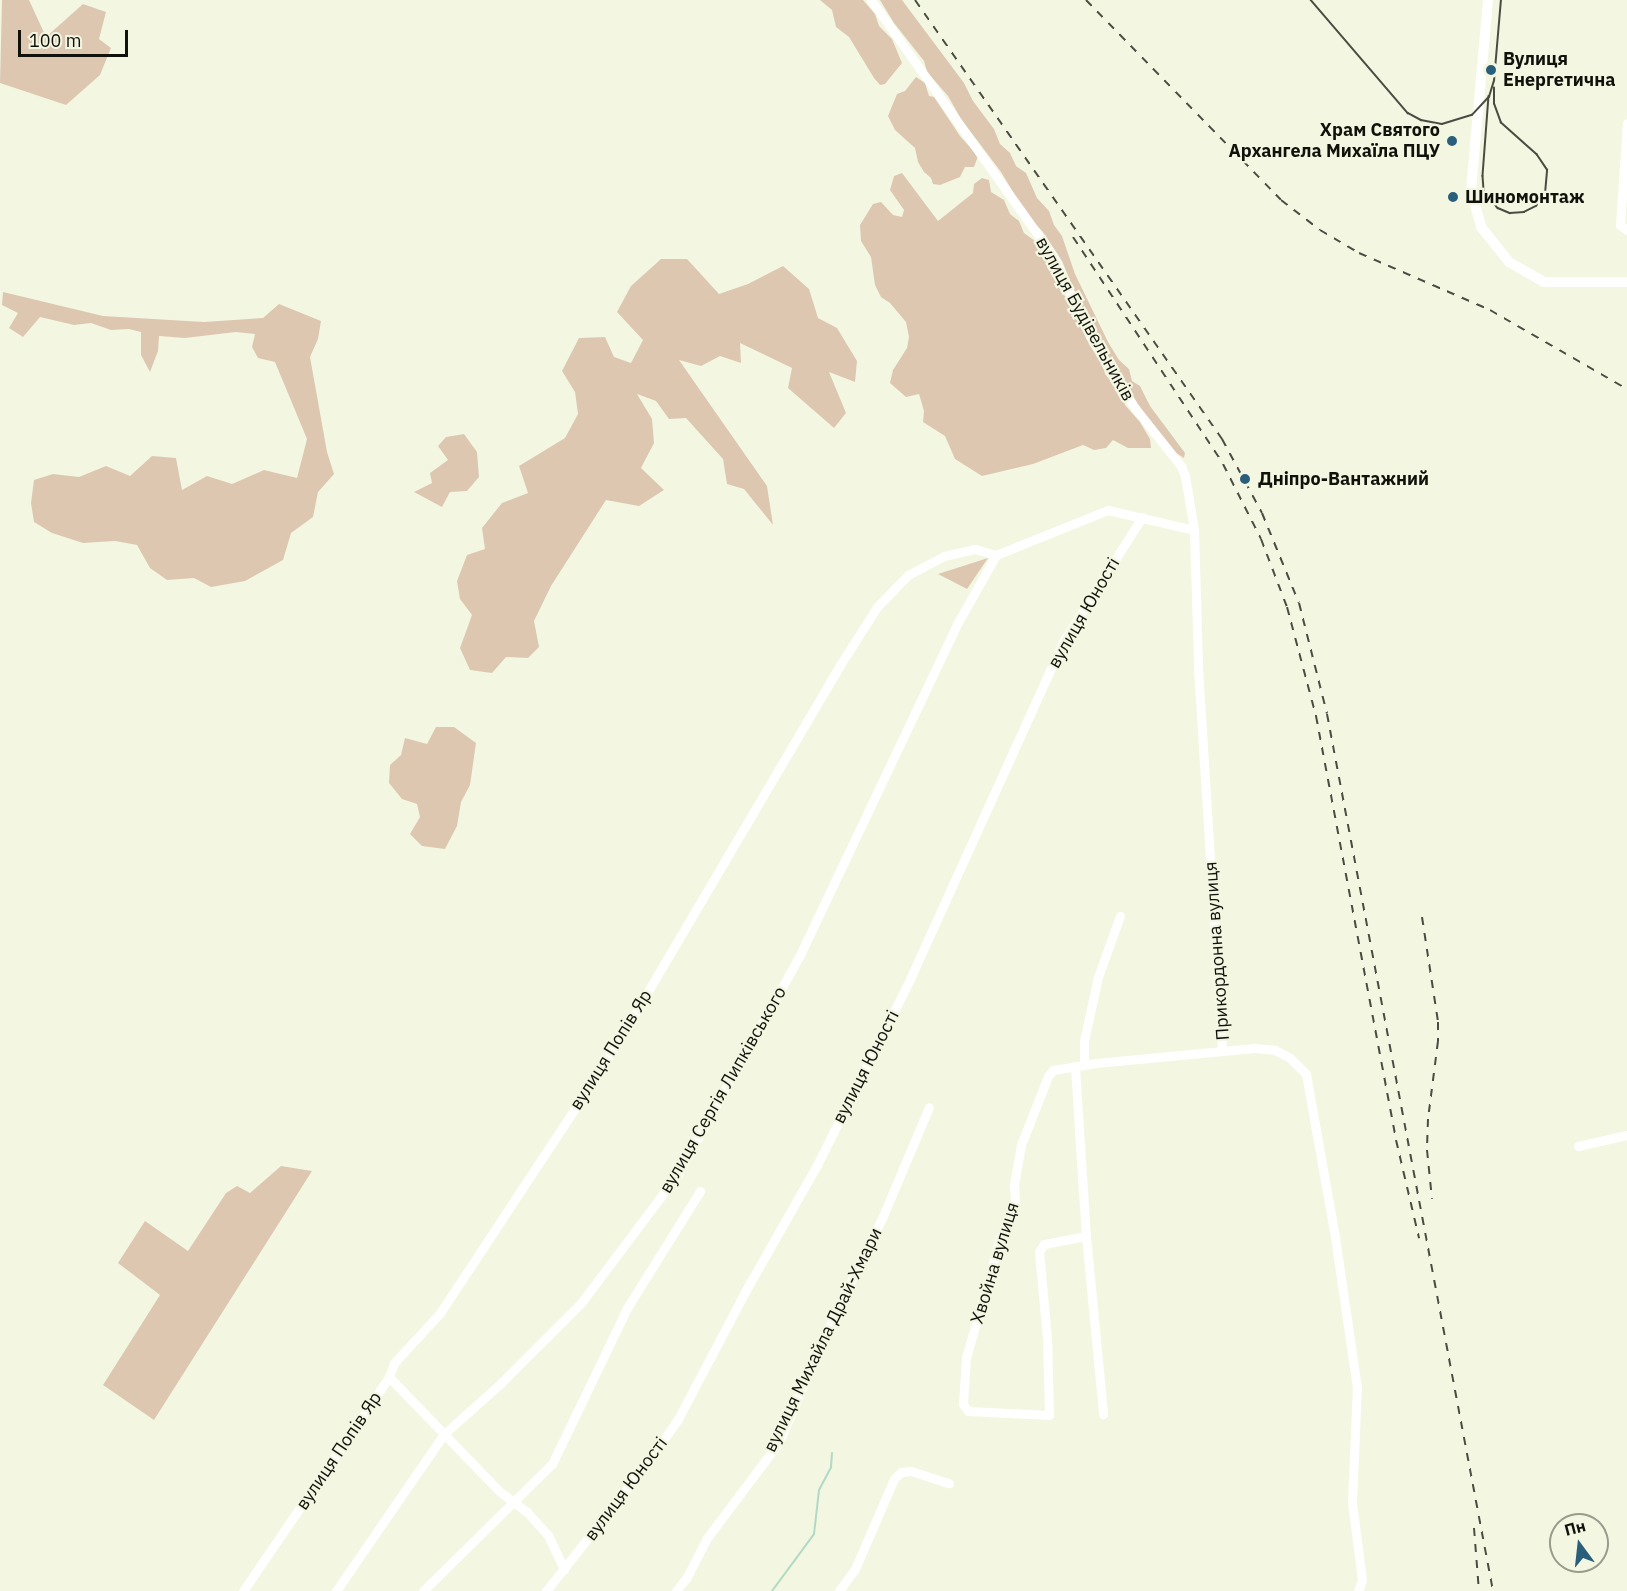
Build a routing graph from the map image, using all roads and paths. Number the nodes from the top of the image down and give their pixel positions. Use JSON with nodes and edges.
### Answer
{"nodes":[{"id":1,"x":871,"y":0,"type":"edge"},
{"id":2,"x":1488,"y":0,"type":"edge"},
{"id":3,"x":1627,"y":123,"type":"edge"},
{"id":4,"x":1627,"y":230,"type":"edge"},
{"id":5,"x":1627,"y":282,"type":"edge"},
{"id":6,"x":1142,"y":517,"type":"junction"},
{"id":7,"x":1194,"y":530,"type":"junction"},
{"id":8,"x":996,"y":555,"type":"junction"},
{"id":9,"x":1120,"y":916,"type":"dead end"},
{"id":10,"x":1222,"y":1049,"type":"junction"},
{"id":11,"x":1080,"y":1066,"type":"junction"},
{"id":12,"x":929,"y":1107,"type":"dead end"},
{"id":13,"x":1627,"y":1135,"type":"edge"},
{"id":14,"x":1578,"y":1146,"type":"dead end"},
{"id":15,"x":700,"y":1191,"type":"dead end"},
{"id":16,"x":1086,"y":1236,"type":"junction"},
{"id":17,"x":389,"y":1377,"type":"junction"},
{"id":18,"x":1103,"y":1414,"type":"dead end"},
{"id":19,"x":444,"y":1434,"type":"junction"},
{"id":20,"x":949,"y":1484,"type":"dead end"},
{"id":21,"x":512,"y":1503,"type":"junction"},
{"id":22,"x":564,"y":1570,"type":"junction"},
{"id":23,"x":243,"y":1591,"type":"edge"},
{"id":24,"x":336,"y":1591,"type":"edge"},
{"id":25,"x":423,"y":1591,"type":"edge"},
{"id":26,"x":546,"y":1591,"type":"edge"},
{"id":27,"x":676,"y":1591,"type":"edge"},
{"id":28,"x":839,"y":1591,"type":"edge"},
{"id":29,"x":1359,"y":1591,"type":"edge"}],
"edges":[{"from":1,"to":7,"type":"street","name":"вулиця Будівельників"},
{"from":2,"to":5,"type":"main road"},
{"from":3,"to":4,"type":"street"},
{"from":6,"to":7,"type":"street"},
{"from":6,"to":8,"type":"street"},
{"from":6,"to":22,"type":"street","name":"вулиця Юності"},
{"from":7,"to":10,"type":"street","name":"Прикордонна вулиця"},
{"from":8,"to":17,"type":"street","name":"вулиця Попів Яр"},
{"from":8,"to":19,"type":"street","name":"вулиця Сергія Липківського"},
{"from":9,"to":11,"type":"street"},
{"from":10,"to":11,"type":"street"},
{"from":10,"to":29,"type":"street","name":"Прикордонна вулиця"},
{"from":11,"to":16,"type":"street"},
{"from":11,"to":16,"type":"street","name":"Хвойна вулиця"},
{"from":12,"to":27,"type":"street","name":"вулиця Михайла Драй-Хмари"},
{"from":13,"to":14,"type":"street"},
{"from":15,"to":21,"type":"street","name":"вулиця Сергія Липківського"},
{"from":16,"to":18,"type":"street"},
{"from":17,"to":19,"type":"street"},
{"from":17,"to":23,"type":"street","name":"вулиця Попів Яр"},
{"from":19,"to":21,"type":"street"},
{"from":19,"to":24,"type":"street","name":"вулиця Сергія Липківського"},
{"from":20,"to":28,"type":"street"},
{"from":21,"to":22,"type":"street"},
{"from":21,"to":25,"type":"street","name":"вулиця Сергія Липківського"},
{"from":22,"to":26,"type":"street","name":"вулиця Юності"}]}
